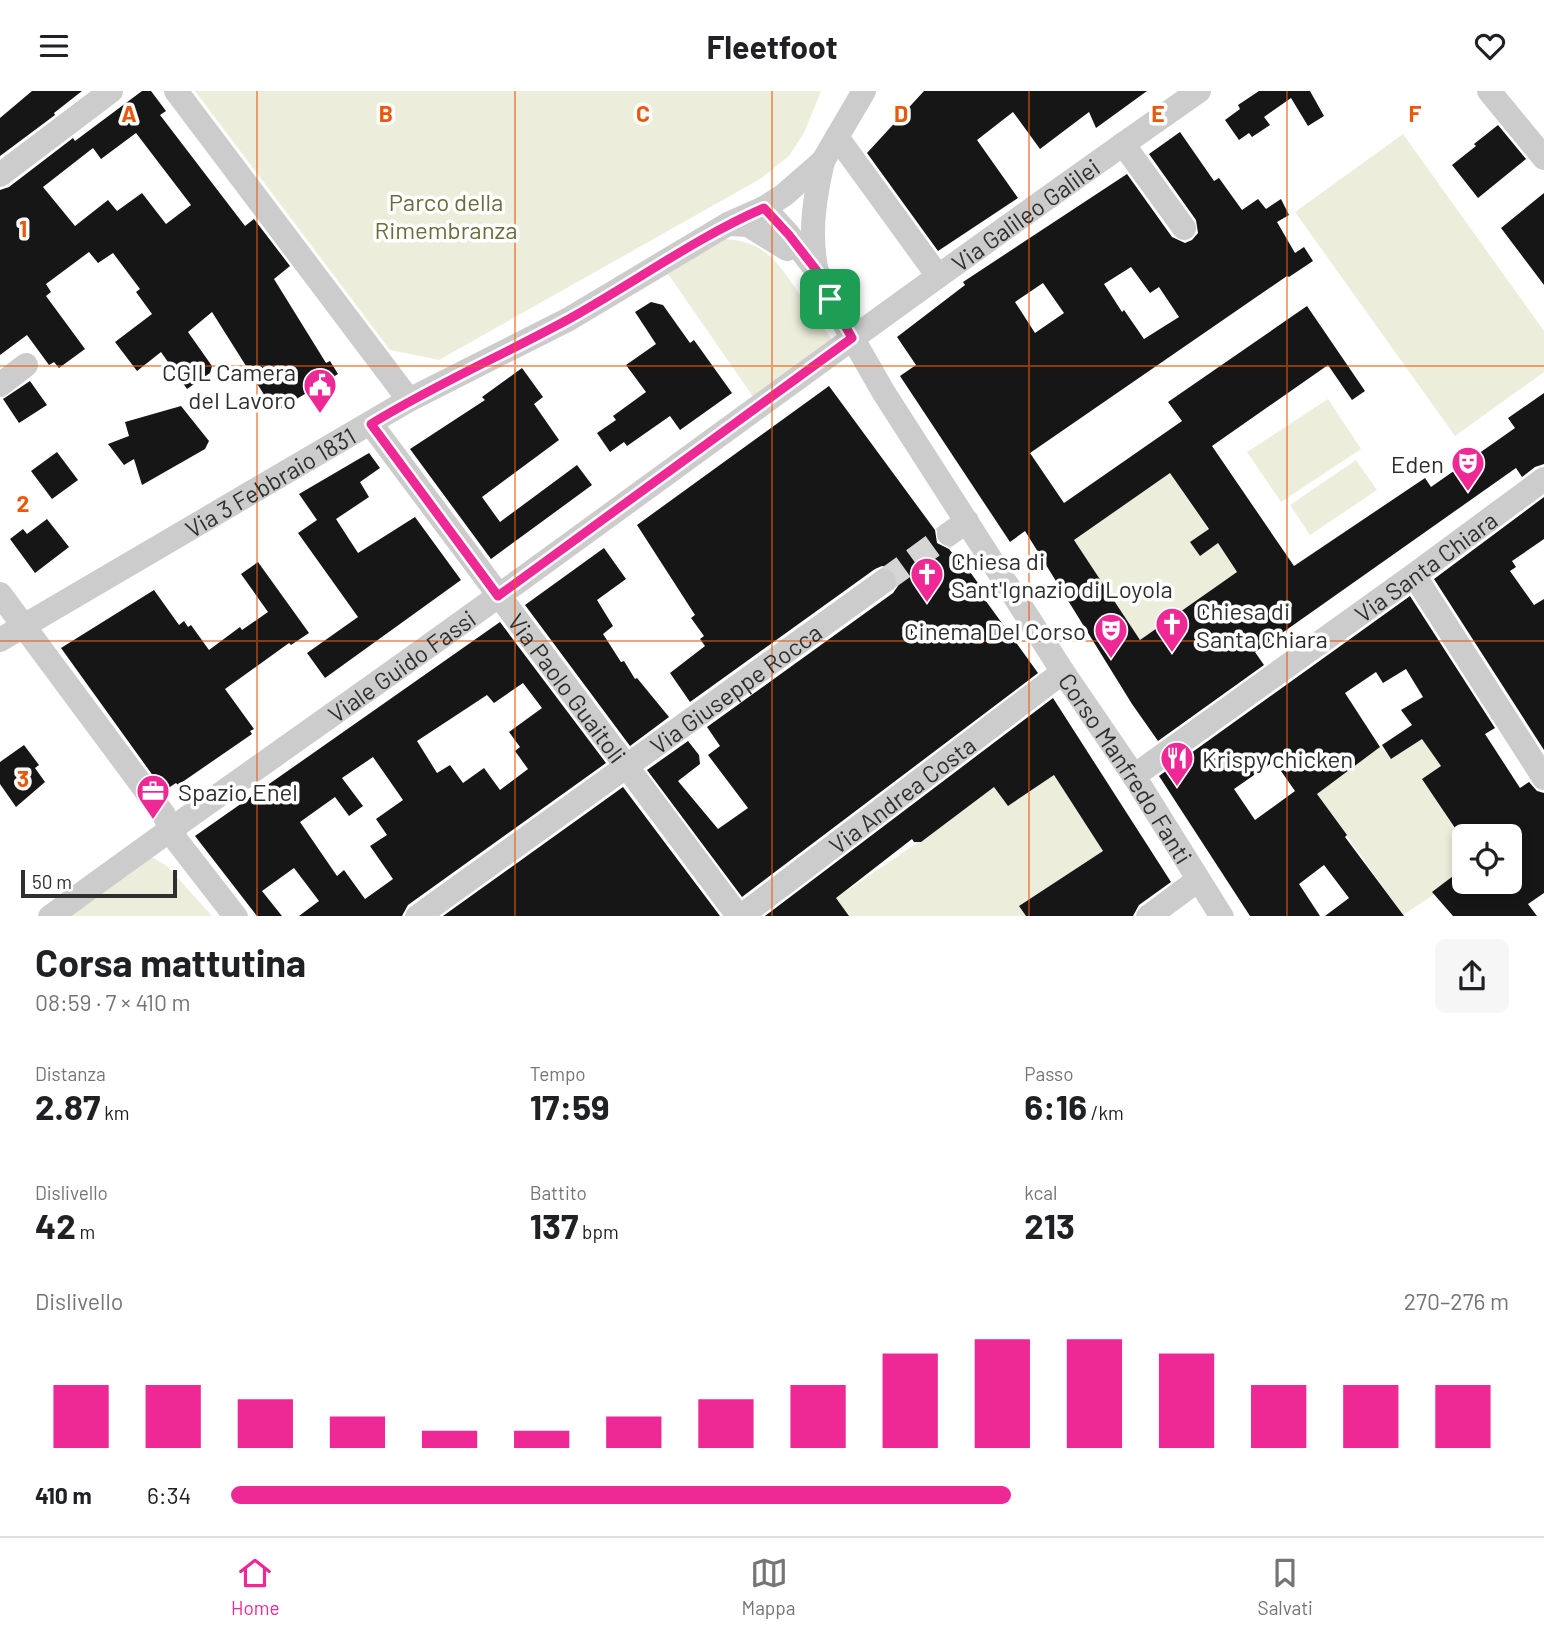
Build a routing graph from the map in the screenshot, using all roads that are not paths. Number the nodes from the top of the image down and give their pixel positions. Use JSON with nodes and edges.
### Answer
{"nodes":[{"id":1,"x":111,"y":91,"type":"edge"},
{"id":2,"x":176,"y":91,"type":"edge"},
{"id":3,"x":1199,"y":91,"type":"edge"},
{"id":4,"x":1489,"y":91,"type":"edge"},
{"id":5,"x":860,"y":94,"type":"edge"},
{"id":6,"x":836,"y":137,"type":"junction"},
{"id":7,"x":1123,"y":144,"type":"junction"},
{"id":8,"x":1544,"y":158,"type":"edge"},
{"id":9,"x":823,"y":161,"type":"junction"},
{"id":10,"x":0,"y":175,"type":"edge"},
{"id":11,"x":764,"y":208,"type":"junction"},
{"id":12,"x":728,"y":224,"type":"junction"},
{"id":13,"x":1184,"y":229,"type":"dead end"},
{"id":14,"x":788,"y":249,"type":"junction"},
{"id":15,"x":817,"y":271,"type":"junction"},
{"id":16,"x":938,"y":277,"type":"junction"},
{"id":17,"x":830,"y":299,"type":"junction"},
{"id":18,"x":852,"y":338,"type":"junction"},
{"id":19,"x":26,"y":365,"type":"dead end"},
{"id":20,"x":0,"y":385,"type":"edge"},
{"id":21,"x":409,"y":400,"type":"junction"},
{"id":22,"x":371,"y":424,"type":"junction"},
{"id":23,"x":1544,"y":479,"type":"edge"},
{"id":24,"x":1415,"y":575,"type":"junction"},
{"id":25,"x":884,"y":581,"type":"tunnel mouth"},
{"id":26,"x":0,"y":594,"type":"edge"},
{"id":27,"x":498,"y":596,"type":"junction"},
{"id":28,"x":23,"y":625,"type":"junction"},
{"id":29,"x":0,"y":640,"type":"edge"},
{"id":30,"x":1063,"y":672,"type":"junction"},
{"id":31,"x":628,"y":767,"type":"junction"},
{"id":32,"x":1133,"y":776,"type":"junction"},
{"id":33,"x":1544,"y":778,"type":"edge"},
{"id":34,"x":170,"y":828,"type":"junction"},
{"id":35,"x":1198,"y":880,"type":"junction"},
{"id":36,"x":50,"y":916,"type":"edge"},
{"id":37,"x":236,"y":916,"type":"edge"},
{"id":38,"x":417,"y":916,"type":"edge"},
{"id":39,"x":739,"y":916,"type":"edge"},
{"id":40,"x":1148,"y":916,"type":"edge"},
{"id":41,"x":1222,"y":916,"type":"edge"}],
"edges":[{"from":1,"to":10,"type":"street"},
{"from":2,"to":21,"type":"street"},
{"from":3,"to":7,"type":"street","name":"Via Galileo Galilei"},
{"from":4,"to":8,"type":"street"},
{"from":5,"to":6,"type":"street"},
{"from":6,"to":9,"type":"street"},
{"from":6,"to":16,"type":"street"},
{"from":7,"to":13,"type":"street"},
{"from":7,"to":16,"type":"street","name":"Via Galileo Galilei"},
{"from":9,"to":11,"type":"street","name":"Via 3 Febbraio 1831"},
{"from":9,"to":15,"type":"street"},
{"from":11,"to":12,"type":"street","name":"Via 3 Febbraio 1831"},
{"from":11,"to":14,"type":"street"},
{"from":11,"to":15,"type":"street"},
{"from":12,"to":14,"type":"street"},
{"from":12,"to":21,"type":"street","name":"Via 3 Febbraio 1831"},
{"from":14,"to":17,"type":"street"},
{"from":15,"to":17,"type":"street"},
{"from":16,"to":18,"type":"street","name":"Via Galileo Galilei"},
{"from":17,"to":18,"type":"street","name":"Corso Manfredo Fanti"},
{"from":18,"to":27,"type":"street","name":"Viale Guido Fassi"},
{"from":18,"to":30,"type":"street","name":"Corso Manfredo Fanti"},
{"from":19,"to":20,"type":"street"},
{"from":21,"to":22,"type":"street","name":"Via 3 Febbraio 1831"},
{"from":22,"to":27,"type":"street","name":"Via Paolo Guaitoli"},
{"from":22,"to":28,"type":"street","name":"Via 3 Febbraio 1831"},
{"from":23,"to":24,"type":"street","name":"Via Santa Chiara"},
{"from":24,"to":32,"type":"street","name":"Via Santa Chiara"},
{"from":24,"to":33,"type":"street"},
{"from":25,"to":31,"type":"street","name":"Via Giuseppe Rocca"},
{"from":26,"to":28,"type":"street"},
{"from":27,"to":31,"type":"street","name":"Via Paolo Guaitoli"},
{"from":27,"to":34,"type":"street","name":"Viale Guido Fassi"},
{"from":28,"to":29,"type":"street","name":"Via 3 Febbraio 1831"},
{"from":28,"to":34,"type":"street"},
{"from":30,"to":32,"type":"street","name":"Corso Manfredo Fanti"},
{"from":30,"to":39,"type":"street","name":"Via Andrea Costa"},
{"from":31,"to":38,"type":"street","name":"Via Giuseppe Rocca"},
{"from":31,"to":39,"type":"street","name":"Via Paolo Guaitoli"},
{"from":32,"to":35,"type":"street","name":"Corso Manfredo Fanti"},
{"from":34,"to":36,"type":"street","name":"Viale Guido Fassi"},
{"from":34,"to":37,"type":"street"},
{"from":35,"to":40,"type":"street"},
{"from":35,"to":41,"type":"street","name":"Corso Manfredo Fanti"}]}
